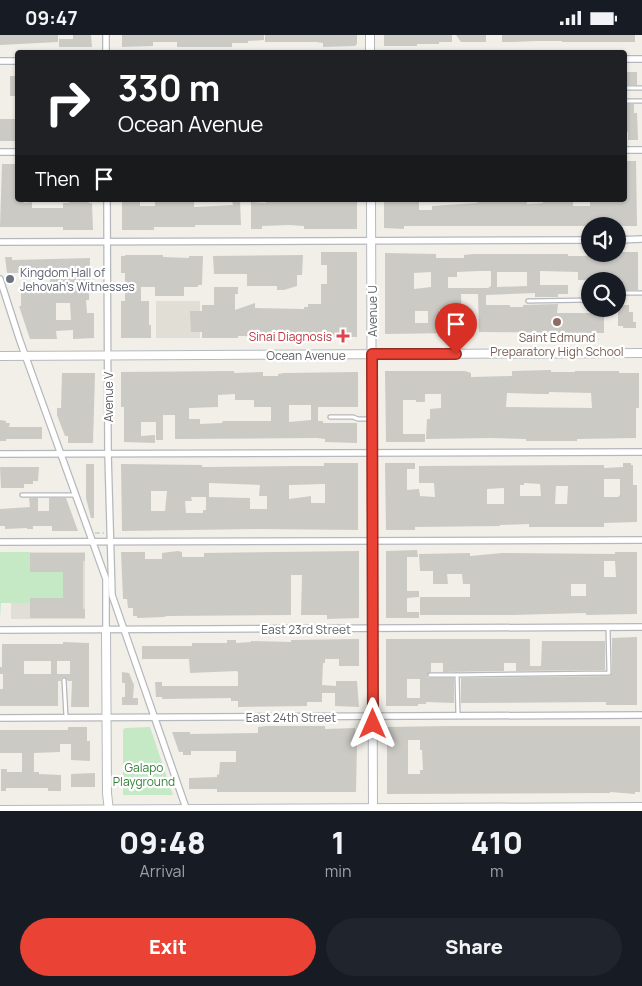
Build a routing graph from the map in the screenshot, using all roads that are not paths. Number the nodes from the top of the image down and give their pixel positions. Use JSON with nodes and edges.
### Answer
{"nodes":[{"id":1,"x":106,"y":35,"type":"edge"},
{"id":2,"x":370,"y":35,"type":"edge"},
{"id":3,"x":106,"y":50,"type":"edge"},
{"id":4,"x":370,"y":50,"type":"edge"},
{"id":5,"x":627,"y":59,"type":"edge"},
{"id":6,"x":642,"y":59,"type":"edge"},
{"id":7,"x":0,"y":61,"type":"edge"},
{"id":8,"x":15,"y":61,"type":"edge"},
{"id":9,"x":627,"y":88,"type":"edge"},
{"id":10,"x":642,"y":88,"type":"edge"},
{"id":11,"x":627,"y":101,"type":"edge"},
{"id":12,"x":642,"y":101,"type":"edge"},
{"id":13,"x":627,"y":150,"type":"edge"},
{"id":14,"x":642,"y":150,"type":"edge"},
{"id":15,"x":0,"y":152,"type":"edge"},
{"id":16,"x":15,"y":152,"type":"edge"},
{"id":17,"x":107,"y":202,"type":"edge"},
{"id":18,"x":372,"y":202,"type":"edge"},
{"id":19,"x":626,"y":239,"type":"edge"},
{"id":20,"x":642,"y":239,"type":"edge"},
{"id":21,"x":581,"y":240,"type":"edge"},
{"id":22,"x":372,"y":241,"type":"junction"},
{"id":23,"x":0,"y":242,"type":"edge"},
{"id":24,"x":107,"y":242,"type":"junction"},
{"id":25,"x":0,"y":279,"type":"edge"},
{"id":26,"x":626,"y":293,"type":"edge"},
{"id":27,"x":642,"y":293,"type":"edge"},
{"id":28,"x":581,"y":300,"type":"edge"},
{"id":29,"x":528,"y":301,"type":"dead end"},
{"id":30,"x":642,"y":353,"type":"edge"},
{"id":31,"x":372,"y":354,"type":"junction"},
{"id":32,"x":0,"y":356,"type":"edge"},
{"id":33,"x":26,"y":356,"type":"junction"},
{"id":34,"x":108,"y":356,"type":"junction"},
{"id":35,"x":330,"y":417,"type":"dead end"},
{"id":36,"x":372,"y":419,"type":"junction"},
{"id":37,"x":642,"y":452,"type":"edge"},
{"id":38,"x":372,"y":453,"type":"junction"},
{"id":39,"x":0,"y":454,"type":"edge"},
{"id":40,"x":62,"y":454,"type":"junction"},
{"id":41,"x":108,"y":454,"type":"junction"},
{"id":42,"x":22,"y":495,"type":"dead end"},
{"id":43,"x":76,"y":495,"type":"junction"},
{"id":44,"x":642,"y":540,"type":"edge"},
{"id":45,"x":110,"y":541,"type":"junction"},
{"id":46,"x":372,"y":541,"type":"junction"},
{"id":47,"x":0,"y":542,"type":"edge"},
{"id":48,"x":92,"y":542,"type":"junction"},
{"id":49,"x":642,"y":627,"type":"edge"},
{"id":50,"x":608,"y":628,"type":"junction"},
{"id":51,"x":372,"y":629,"type":"junction"},
{"id":52,"x":0,"y":630,"type":"edge"},
{"id":53,"x":106,"y":630,"type":"junction"},
{"id":54,"x":124,"y":630,"type":"junction"},
{"id":55,"x":430,"y":675,"type":"dead end"},
{"id":56,"x":457,"y":675,"type":"junction"},
{"id":57,"x":64,"y":680,"type":"dead end"},
{"id":58,"x":642,"y":715,"type":"edge"},
{"id":59,"x":458,"y":716,"type":"junction"},
{"id":60,"x":373,"y":717,"type":"junction"},
{"id":61,"x":0,"y":718,"type":"edge"},
{"id":62,"x":66,"y":718,"type":"junction"},
{"id":63,"x":107,"y":718,"type":"junction"},
{"id":64,"x":155,"y":718,"type":"junction"},
{"id":65,"x":642,"y":807,"type":"edge"},
{"id":66,"x":0,"y":809,"type":"edge"},
{"id":67,"x":373,"y":809,"type":"edge"},
{"id":68,"x":109,"y":810,"type":"edge"},
{"id":69,"x":187,"y":810,"type":"edge"}],
"edges":[{"from":1,"to":3,"type":"street"},
{"from":2,"to":4,"type":"main road"},
{"from":5,"to":6,"type":"street"},
{"from":7,"to":8,"type":"street"},
{"from":9,"to":10,"type":"lane"},
{"from":11,"to":12,"type":"lane"},
{"from":13,"to":14,"type":"street"},
{"from":15,"to":16,"type":"street"},
{"from":17,"to":24,"type":"street","name":"Avenue V"},
{"from":18,"to":22,"type":"main road","name":"Avenue U"},
{"from":19,"to":20,"type":"street"},
{"from":21,"to":22,"type":"street"},
{"from":22,"to":24,"type":"street"},
{"from":22,"to":31,"type":"main road","name":"Avenue U"},
{"from":23,"to":24,"type":"street"},
{"from":24,"to":34,"type":"street","name":"Avenue V"},
{"from":25,"to":33,"type":"street"},
{"from":26,"to":27,"type":"lane"},
{"from":28,"to":29,"type":"lane"},
{"from":30,"to":31,"type":"main road","name":"Ocean Avenue"},
{"from":31,"to":34,"type":"main road","name":"Ocean Avenue"},
{"from":31,"to":36,"type":"main road","name":"Avenue U"},
{"from":32,"to":33,"type":"main road","name":"Ocean Avenue"},
{"from":33,"to":34,"type":"main road","name":"Ocean Avenue"},
{"from":33,"to":40,"type":"street"},
{"from":34,"to":41,"type":"street","name":"Avenue V"},
{"from":35,"to":36,"type":"lane"},
{"from":36,"to":38,"type":"main road","name":"Avenue U"},
{"from":37,"to":38,"type":"street"},
{"from":38,"to":41,"type":"street"},
{"from":38,"to":46,"type":"main road","name":"Avenue U"},
{"from":39,"to":40,"type":"street"},
{"from":40,"to":41,"type":"street"},
{"from":40,"to":43,"type":"street"},
{"from":41,"to":45,"type":"street","name":"Avenue V"},
{"from":42,"to":43,"type":"lane"},
{"from":43,"to":48,"type":"street"},
{"from":44,"to":46,"type":"street"},
{"from":45,"to":46,"type":"street"},
{"from":45,"to":48,"type":"street"},
{"from":45,"to":54,"type":"street","name":"Avenue V"},
{"from":46,"to":51,"type":"main road","name":"Avenue U"},
{"from":47,"to":48,"type":"street"},
{"from":48,"to":53,"type":"street"},
{"from":49,"to":50,"type":"street","name":"East 23rd Street"},
{"from":50,"to":51,"type":"street","name":"East 23rd Street"},
{"from":50,"to":56,"type":"lane"},
{"from":51,"to":54,"type":"street","name":"East 23rd Street"},
{"from":51,"to":60,"type":"main road","name":"Avenue U"},
{"from":52,"to":53,"type":"street","name":"East 23rd Street"},
{"from":53,"to":54,"type":"street","name":"East 23rd Street"},
{"from":53,"to":63,"type":"main road"},
{"from":54,"to":64,"type":"street","name":"Avenue V"},
{"from":55,"to":56,"type":"lane"},
{"from":56,"to":59,"type":"lane"},
{"from":57,"to":62,"type":"lane"},
{"from":58,"to":59,"type":"street","name":"East 24th Street"},
{"from":59,"to":60,"type":"street","name":"East 24th Street"},
{"from":60,"to":64,"type":"street","name":"East 24th Street"},
{"from":60,"to":67,"type":"main road","name":"Avenue U"},
{"from":61,"to":62,"type":"street","name":"East 24th Street"},
{"from":62,"to":63,"type":"street","name":"East 24th Street"},
{"from":63,"to":64,"type":"street","name":"East 24th Street"},
{"from":63,"to":68,"type":"main road"},
{"from":64,"to":69,"type":"street","name":"Avenue V"},
{"from":65,"to":67,"type":"main road"},
{"from":66,"to":68,"type":"main road"},
{"from":67,"to":69,"type":"main road"},
{"from":68,"to":69,"type":"main road"}]}
